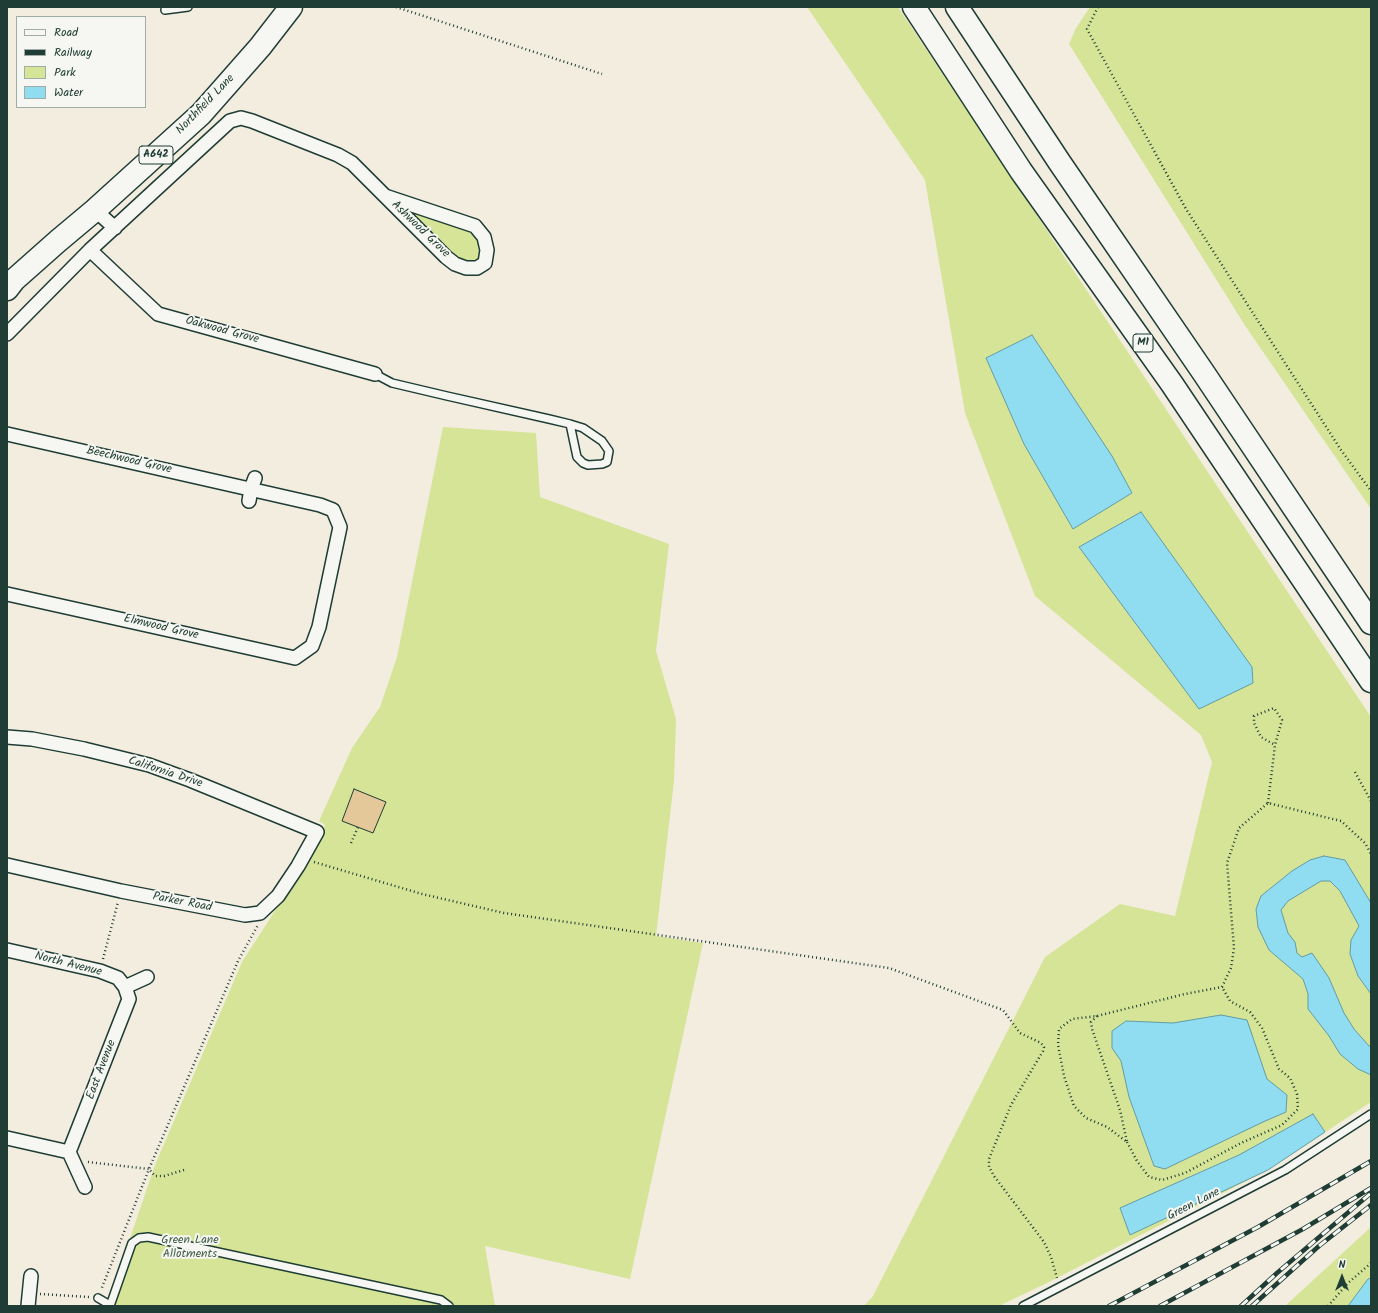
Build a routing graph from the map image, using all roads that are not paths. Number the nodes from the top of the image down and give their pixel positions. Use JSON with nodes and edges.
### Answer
{"nodes":[{"id":1,"x":188,"y":7,"type":"edge"},
{"id":2,"x":291,"y":7,"type":"edge"},
{"id":3,"x":914,"y":7,"type":"edge"},
{"id":4,"x":957,"y":7,"type":"edge"},
{"id":5,"x":165,"y":10,"type":"dead end"},
{"id":6,"x":384,"y":196,"type":"junction"},
{"id":7,"x":95,"y":210,"type":"junction"},
{"id":8,"x":115,"y":228,"type":"junction"},
{"id":9,"x":90,"y":250,"type":"junction"},
{"id":10,"x":7,"y":289,"type":"edge"},
{"id":11,"x":7,"y":334,"type":"edge"},
{"id":12,"x":375,"y":374,"type":"joint"},
{"id":13,"x":570,"y":424,"type":"junction"},
{"id":14,"x":7,"y":434,"type":"edge"},
{"id":15,"x":7,"y":594,"type":"edge"},
{"id":16,"x":1371,"y":623,"type":"edge"},
{"id":17,"x":312,"y":646,"type":"joint"},
{"id":18,"x":1371,"y":681,"type":"edge"},
{"id":19,"x":7,"y":737,"type":"edge"},
{"id":20,"x":7,"y":865,"type":"edge"},
{"id":21,"x":260,"y":913,"type":"joint"},
{"id":22,"x":7,"y":950,"type":"edge"},
{"id":23,"x":147,"y":977,"type":"dead end"},
{"id":24,"x":125,"y":987,"type":"junction"},
{"id":25,"x":1371,"y":1114,"type":"edge"},
{"id":26,"x":7,"y":1138,"type":"edge"},
{"id":27,"x":72,"y":1156,"type":"junction"},
{"id":28,"x":85,"y":1187,"type":"dead end"},
{"id":29,"x":31,"y":1276,"type":"dead end"},
{"id":30,"x":98,"y":1298,"type":"road end"},
{"id":31,"x":29,"y":1300,"type":"edge"},
{"id":32,"x":110,"y":1305,"type":"edge"},
{"id":33,"x":449,"y":1306,"type":"edge"},
{"id":34,"x":1023,"y":1306,"type":"edge"}],
"edges":[{"from":1,"to":5,"type":"lane"},
{"from":2,"to":7,"type":"highway","name":"Northfield Lane","number":"A642"},
{"from":3,"to":18,"type":"highway","number":"M1"},
{"from":4,"to":16,"type":"highway"},
{"from":6,"to":6,"type":"street","name":"Ashwood Grove"},
{"from":6,"to":8,"type":"street","name":"Ashwood Grove"},
{"from":7,"to":8,"type":"street"},
{"from":7,"to":10,"type":"highway","name":"Northfield Lane","number":"A642"},
{"from":8,"to":9,"type":"street"},
{"from":9,"to":11,"type":"street"},
{"from":9,"to":12,"type":"street","name":"Oakwood Grove"},
{"from":12,"to":13,"type":"lane"},
{"from":13,"to":13,"type":"lane"},
{"from":14,"to":17,"type":"street","name":"Beechwood Grove"},
{"from":15,"to":17,"type":"street","name":"Elmwood Grove"},
{"from":19,"to":21,"type":"street","name":"California Drive"},
{"from":20,"to":21,"type":"street","name":"Parker Road"},
{"from":22,"to":24,"type":"street","name":"North Avenue"},
{"from":23,"to":24,"type":"street"},
{"from":24,"to":27,"type":"street","name":"East Avenue"},
{"from":25,"to":34,"type":"lane","name":"Green Lane"},
{"from":26,"to":27,"type":"street"},
{"from":27,"to":28,"type":"street"},
{"from":29,"to":31,"type":"street"},
{"from":30,"to":32,"type":"lane"},
{"from":32,"to":33,"type":"lane"}]}
